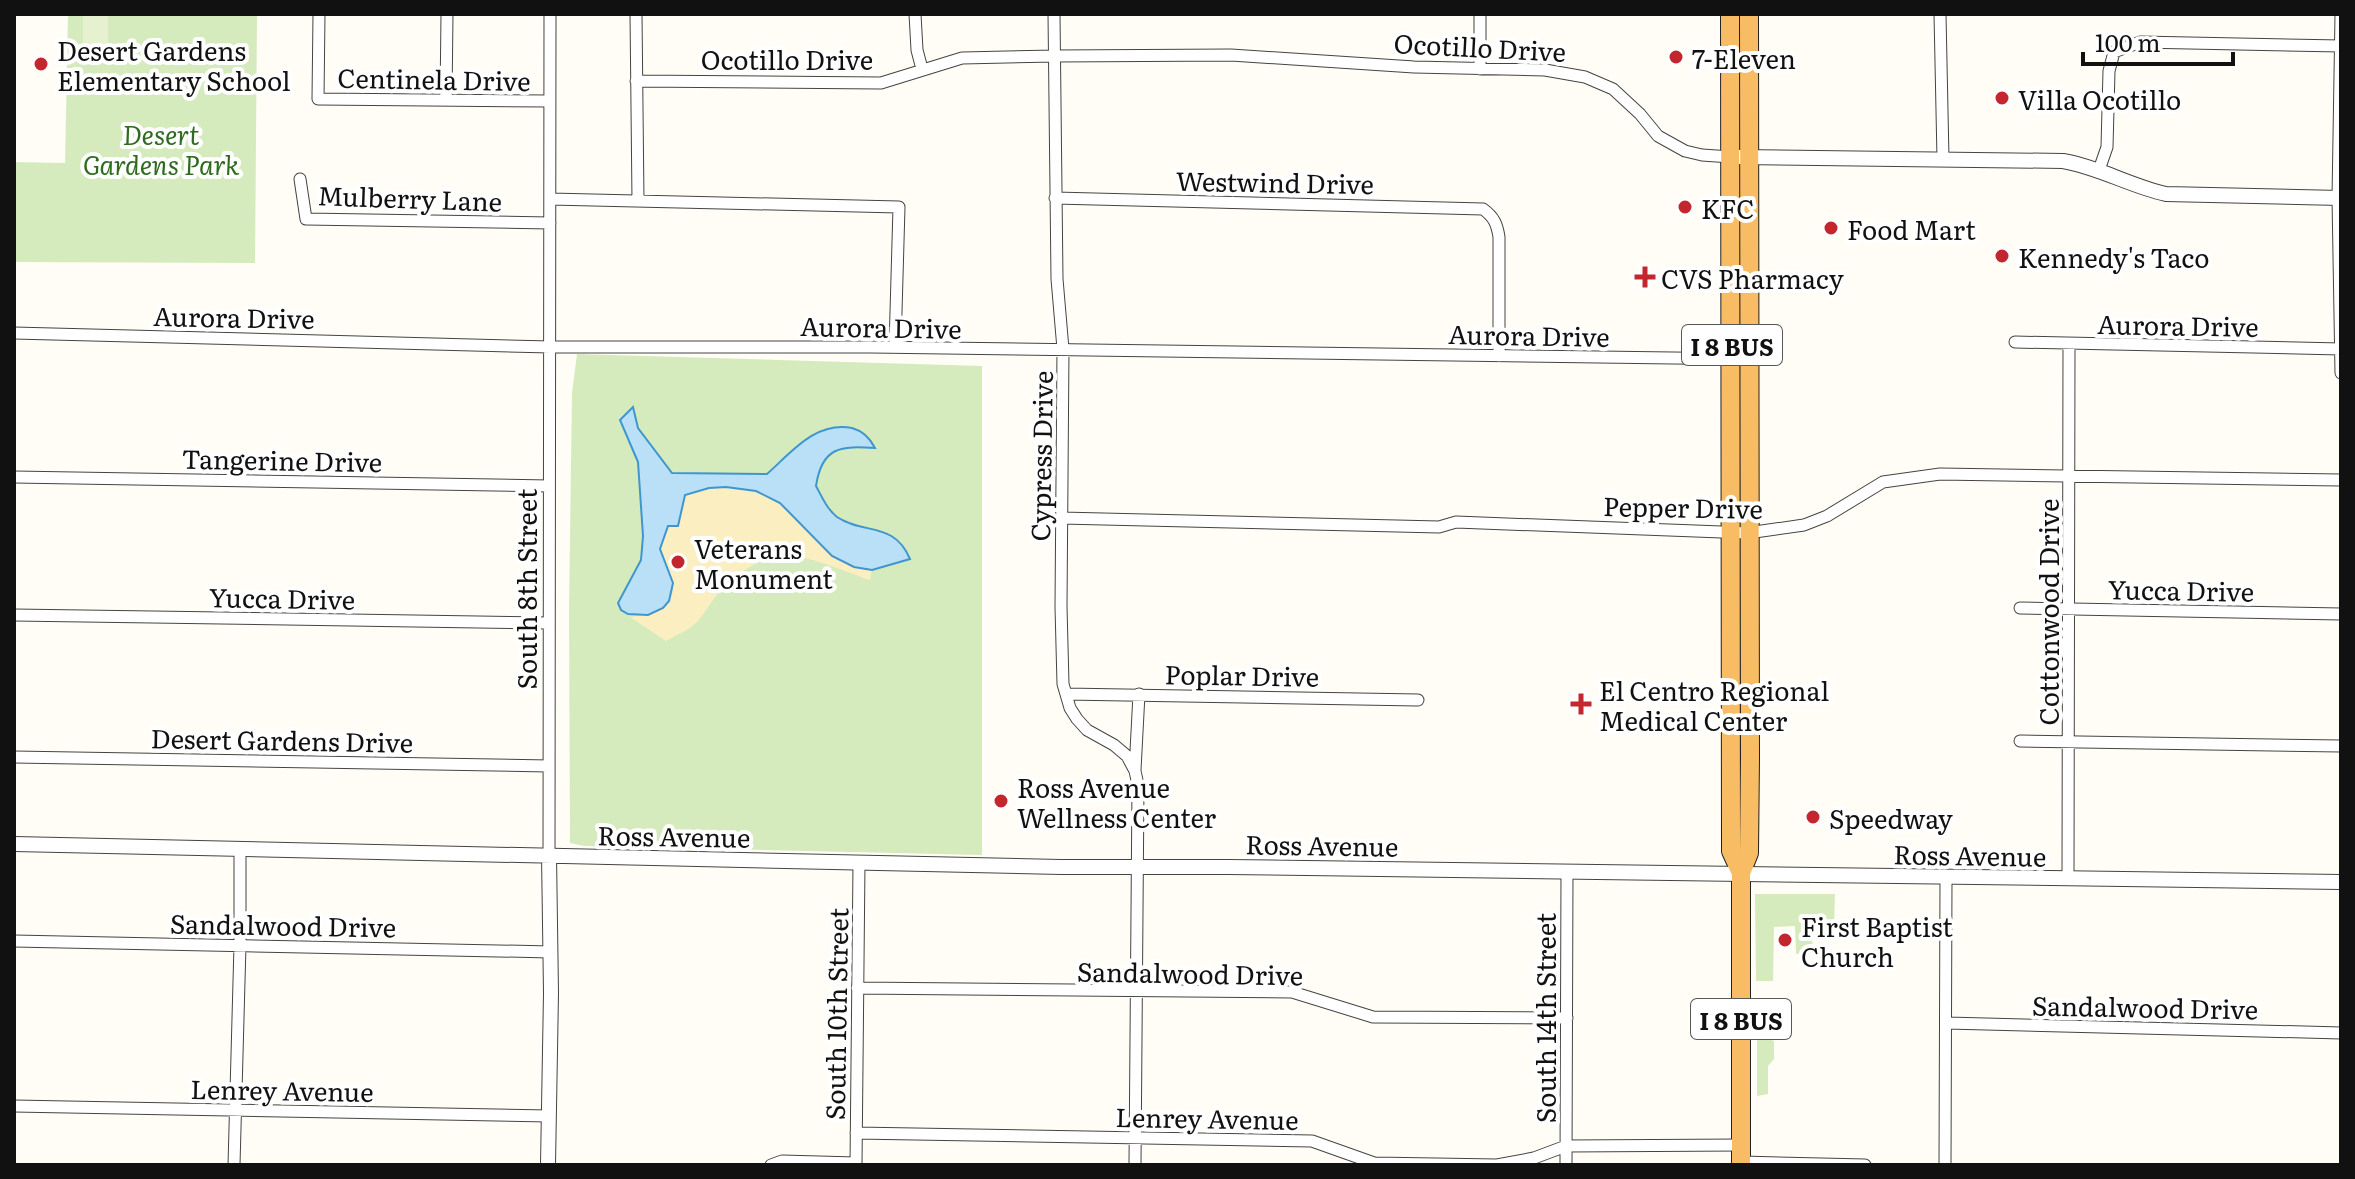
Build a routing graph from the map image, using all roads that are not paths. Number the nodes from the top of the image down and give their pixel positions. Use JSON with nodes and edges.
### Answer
{"nodes":[{"id":1,"x":319,"y":14,"type":"edge"},
{"id":2,"x":447,"y":14,"type":"edge"},
{"id":3,"x":550,"y":14,"type":"edge"},
{"id":4,"x":636,"y":14,"type":"edge"},
{"id":5,"x":915,"y":14,"type":"edge"},
{"id":6,"x":1054,"y":14,"type":"edge"},
{"id":7,"x":1480,"y":14,"type":"edge"},
{"id":8,"x":1730,"y":14,"type":"edge"},
{"id":9,"x":1749,"y":14,"type":"edge"},
{"id":10,"x":1940,"y":14,"type":"edge"},
{"id":11,"x":2341,"y":14,"type":"edge"},
{"id":12,"x":2341,"y":46,"type":"edge"},
{"id":13,"x":1055,"y":56,"type":"junction"},
{"id":14,"x":922,"y":69,"type":"junction"},
{"id":15,"x":1480,"y":69,"type":"junction"},
{"id":16,"x":636,"y":81,"type":"junction"},
{"id":17,"x":446,"y":100,"type":"junction"},
{"id":18,"x":550,"y":101,"type":"junction"},
{"id":19,"x":1740,"y":157,"type":"junction"},
{"id":20,"x":1943,"y":159,"type":"junction"},
{"id":21,"x":2099,"y":170,"type":"junction"},
{"id":22,"x":300,"y":179,"type":"dead end"},
{"id":23,"x":1055,"y":198,"type":"junction"},
{"id":24,"x":2340,"y":198,"type":"edge"},
{"id":25,"x":550,"y":199,"type":"junction"},
{"id":26,"x":638,"y":201,"type":"junction"},
{"id":27,"x":550,"y":223,"type":"junction"},
{"id":28,"x":14,"y":333,"type":"edge"},
{"id":29,"x":2015,"y":342,"type":"dead end"},
{"id":30,"x":2069,"y":344,"type":"junction"},
{"id":31,"x":551,"y":347,"type":"junction"},
{"id":32,"x":895,"y":347,"type":"junction"},
{"id":33,"x":1063,"y":349,"type":"junction"},
{"id":34,"x":2341,"y":349,"type":"edge"},
{"id":35,"x":1499,"y":356,"type":"junction"},
{"id":36,"x":1740,"y":359,"type":"junction"},
{"id":37,"x":2341,"y":373,"type":"edge"},
{"id":38,"x":2069,"y":476,"type":"junction"},
{"id":39,"x":14,"y":477,"type":"edge"},
{"id":40,"x":2341,"y":480,"type":"edge"},
{"id":41,"x":549,"y":486,"type":"junction"},
{"id":42,"x":1061,"y":518,"type":"junction"},
{"id":43,"x":1740,"y":533,"type":"junction"},
{"id":44,"x":2020,"y":608,"type":"dead end"},
{"id":45,"x":2068,"y":609,"type":"junction"},
{"id":46,"x":2341,"y":614,"type":"edge"},
{"id":47,"x":14,"y":615,"type":"edge"},
{"id":48,"x":549,"y":623,"type":"junction"},
{"id":49,"x":1066,"y":694,"type":"junction"},
{"id":50,"x":1139,"y":694,"type":"junction"},
{"id":51,"x":1418,"y":700,"type":"dead end"},
{"id":52,"x":1730,"y":702,"type":"junction"},
{"id":53,"x":1750,"y":702,"type":"junction"},
{"id":54,"x":2020,"y":741,"type":"dead end"},
{"id":55,"x":2069,"y":743,"type":"junction"},
{"id":56,"x":2341,"y":746,"type":"edge"},
{"id":57,"x":14,"y":757,"type":"edge"},
{"id":58,"x":549,"y":766,"type":"junction"},
{"id":59,"x":1135,"y":771,"type":"junction"},
{"id":60,"x":14,"y":844,"type":"edge"},
{"id":61,"x":240,"y":849,"type":"junction"},
{"id":62,"x":549,"y":855,"type":"junction"},
{"id":63,"x":859,"y":863,"type":"junction"},
{"id":64,"x":1137,"y":867,"type":"junction"},
{"id":65,"x":1567,"y":871,"type":"junction"},
{"id":66,"x":1741,"y":873,"type":"junction"},
{"id":67,"x":1946,"y":877,"type":"junction"},
{"id":68,"x":2068,"y":879,"type":"junction"},
{"id":69,"x":2341,"y":882,"type":"edge"},
{"id":70,"x":14,"y":941,"type":"edge"},
{"id":71,"x":240,"y":945,"type":"junction"},
{"id":72,"x":551,"y":952,"type":"junction"},
{"id":73,"x":857,"y":988,"type":"junction"},
{"id":74,"x":1136,"y":992,"type":"junction"},
{"id":75,"x":1567,"y":1018,"type":"junction"},
{"id":76,"x":1947,"y":1023,"type":"junction"},
{"id":77,"x":2341,"y":1033,"type":"edge"},
{"id":78,"x":14,"y":1106,"type":"edge"},
{"id":79,"x":235,"y":1110,"type":"junction"},
{"id":80,"x":549,"y":1116,"type":"junction"},
{"id":81,"x":856,"y":1133,"type":"junction"},
{"id":82,"x":1135,"y":1138,"type":"junction"},
{"id":83,"x":1566,"y":1146,"type":"junction"},
{"id":84,"x":1741,"y":1158,"type":"edge"},
{"id":85,"x":856,"y":1164,"type":"edge"},
{"id":86,"x":234,"y":1165,"type":"edge"},
{"id":87,"x":548,"y":1165,"type":"edge"},
{"id":88,"x":771,"y":1165,"type":"edge"},
{"id":89,"x":1135,"y":1165,"type":"edge"},
{"id":90,"x":1566,"y":1165,"type":"edge"},
{"id":91,"x":1865,"y":1165,"type":"edge"},
{"id":92,"x":1945,"y":1165,"type":"edge"}],
"edges":[{"from":1,"to":17,"type":"street","name":"Centinela Drive"},
{"from":2,"to":17,"type":"street"},
{"from":3,"to":18,"type":"street","name":"South 8th Street"},
{"from":4,"to":16,"type":"street"},
{"from":5,"to":14,"type":"street"},
{"from":6,"to":13,"type":"street","name":"Cypress Drive"},
{"from":7,"to":15,"type":"street"},
{"from":8,"to":19,"type":"highway","number":"I 8 BUS"},
{"from":9,"to":19,"type":"highway","number":"I 8 BUS"},
{"from":10,"to":20,"type":"street"},
{"from":11,"to":12,"type":"street"},
{"from":12,"to":21,"type":"street"},
{"from":12,"to":24,"type":"street"},
{"from":13,"to":14,"type":"street","name":"Ocotillo Drive"},
{"from":13,"to":15,"type":"street","name":"Ocotillo Drive"},
{"from":13,"to":23,"type":"street","name":"Cypress Drive"},
{"from":14,"to":16,"type":"street","name":"Ocotillo Drive"},
{"from":15,"to":19,"type":"street","name":"Ocotillo Drive"},
{"from":16,"to":26,"type":"street"},
{"from":17,"to":18,"type":"street","name":"Centinela Drive"},
{"from":18,"to":25,"type":"street","name":"South 8th Street"},
{"from":19,"to":20,"type":"street","name":"Ocotillo Drive"},
{"from":19,"to":36,"type":"highway","number":"I 8 BUS"},
{"from":20,"to":21,"type":"street","name":"Ocotillo Drive"},
{"from":21,"to":24,"type":"street","name":"Ocotillo Drive"},
{"from":22,"to":27,"type":"street","name":"Mulberry Lane"},
{"from":23,"to":33,"type":"street","name":"Cypress Drive"},
{"from":23,"to":35,"type":"street","name":"Westwind Drive"},
{"from":24,"to":34,"type":"street"},
{"from":25,"to":26,"type":"street"},
{"from":25,"to":27,"type":"street","name":"South 8th Street"},
{"from":26,"to":32,"type":"street"},
{"from":27,"to":31,"type":"street","name":"South 8th Street"},
{"from":28,"to":31,"type":"street","name":"Aurora Drive"},
{"from":29,"to":30,"type":"street","name":"Aurora Drive"},
{"from":30,"to":34,"type":"street","name":"Aurora Drive"},
{"from":30,"to":38,"type":"street","name":"Cottonwood Drive"},
{"from":31,"to":32,"type":"street","name":"Aurora Drive"},
{"from":31,"to":41,"type":"street","name":"South 8th Street"},
{"from":32,"to":33,"type":"street","name":"Aurora Drive"},
{"from":33,"to":35,"type":"street","name":"Aurora Drive"},
{"from":33,"to":42,"type":"street","name":"Cypress Drive"},
{"from":34,"to":37,"type":"street"},
{"from":35,"to":36,"type":"street","name":"Aurora Drive"},
{"from":36,"to":43,"type":"highway","number":"I 8 BUS"},
{"from":38,"to":40,"type":"street","name":"Pepper Drive"},
{"from":38,"to":43,"type":"street","name":"Pepper Drive"},
{"from":38,"to":45,"type":"street","name":"Cottonwood Drive"},
{"from":39,"to":41,"type":"street","name":"Tangerine Drive"},
{"from":41,"to":48,"type":"street","name":"South 8th Street"},
{"from":42,"to":43,"type":"street","name":"Pepper Drive"},
{"from":42,"to":49,"type":"street","name":"Cypress Drive"},
{"from":43,"to":52,"type":"highway","number":"I 8 BUS"},
{"from":43,"to":53,"type":"highway","number":"I 8 BUS"},
{"from":44,"to":45,"type":"street","name":"Yucca Drive"},
{"from":45,"to":46,"type":"street","name":"Yucca Drive"},
{"from":45,"to":55,"type":"street","name":"Cottonwood Drive"},
{"from":47,"to":48,"type":"street","name":"Yucca Drive"},
{"from":48,"to":58,"type":"street","name":"South 8th Street"},
{"from":49,"to":50,"type":"street","name":"Poplar Drive"},
{"from":49,"to":59,"type":"street","name":"Cypress Drive"},
{"from":50,"to":51,"type":"street","name":"Poplar Drive"},
{"from":50,"to":59,"type":"street"},
{"from":52,"to":53,"type":"highway"},
{"from":52,"to":66,"type":"highway","number":"I 8 BUS"},
{"from":53,"to":66,"type":"highway","number":"I 8 BUS"},
{"from":54,"to":55,"type":"street"},
{"from":55,"to":56,"type":"street"},
{"from":55,"to":68,"type":"street","name":"Cottonwood Drive"},
{"from":57,"to":58,"type":"street","name":"Desert Gardens Drive"},
{"from":58,"to":62,"type":"street","name":"South 8th Street"},
{"from":59,"to":64,"type":"street"},
{"from":60,"to":61,"type":"street","name":"Ross Avenue"},
{"from":61,"to":62,"type":"street","name":"Ross Avenue"},
{"from":61,"to":71,"type":"street"},
{"from":62,"to":63,"type":"street","name":"Ross Avenue"},
{"from":62,"to":72,"type":"street","name":"South 8th Street"},
{"from":63,"to":64,"type":"street","name":"Ross Avenue"},
{"from":63,"to":73,"type":"street","name":"South 10th Street"},
{"from":64,"to":65,"type":"street","name":"Ross Avenue"},
{"from":64,"to":74,"type":"street"},
{"from":65,"to":66,"type":"street","name":"Ross Avenue"},
{"from":65,"to":75,"type":"street","name":"South 14th Street"},
{"from":66,"to":67,"type":"street","name":"Ross Avenue"},
{"from":66,"to":84,"type":"highway","number":"I 8 BUS"},
{"from":67,"to":68,"type":"street","name":"Ross Avenue"},
{"from":67,"to":76,"type":"street"},
{"from":68,"to":69,"type":"street","name":"Ross Avenue"},
{"from":70,"to":71,"type":"street","name":"Sandalwood Drive"},
{"from":71,"to":72,"type":"street","name":"Sandalwood Drive"},
{"from":71,"to":79,"type":"street"},
{"from":72,"to":80,"type":"street","name":"South 8th Street"},
{"from":73,"to":74,"type":"street","name":"Sandalwood Drive"},
{"from":73,"to":81,"type":"street","name":"South 10th Street"},
{"from":74,"to":75,"type":"street","name":"Sandalwood Drive"},
{"from":74,"to":82,"type":"street"},
{"from":75,"to":83,"type":"street","name":"South 14th Street"},
{"from":76,"to":77,"type":"street","name":"Sandalwood Drive"},
{"from":76,"to":92,"type":"street"},
{"from":78,"to":79,"type":"street","name":"Lenrey Avenue"},
{"from":79,"to":80,"type":"street","name":"Lenrey Avenue"},
{"from":79,"to":86,"type":"street"},
{"from":80,"to":87,"type":"street","name":"South 8th Street"},
{"from":81,"to":82,"type":"street","name":"Lenrey Avenue"},
{"from":81,"to":85,"type":"street","name":"South 10th Street"},
{"from":82,"to":83,"type":"street","name":"Lenrey Avenue"},
{"from":82,"to":89,"type":"street"},
{"from":83,"to":84,"type":"street","name":"Lenrey Avenue"},
{"from":83,"to":90,"type":"street","name":"South 14th Street"},
{"from":84,"to":91,"type":"street","name":"Lenrey Avenue"},
{"from":85,"to":88,"type":"street"}]}
